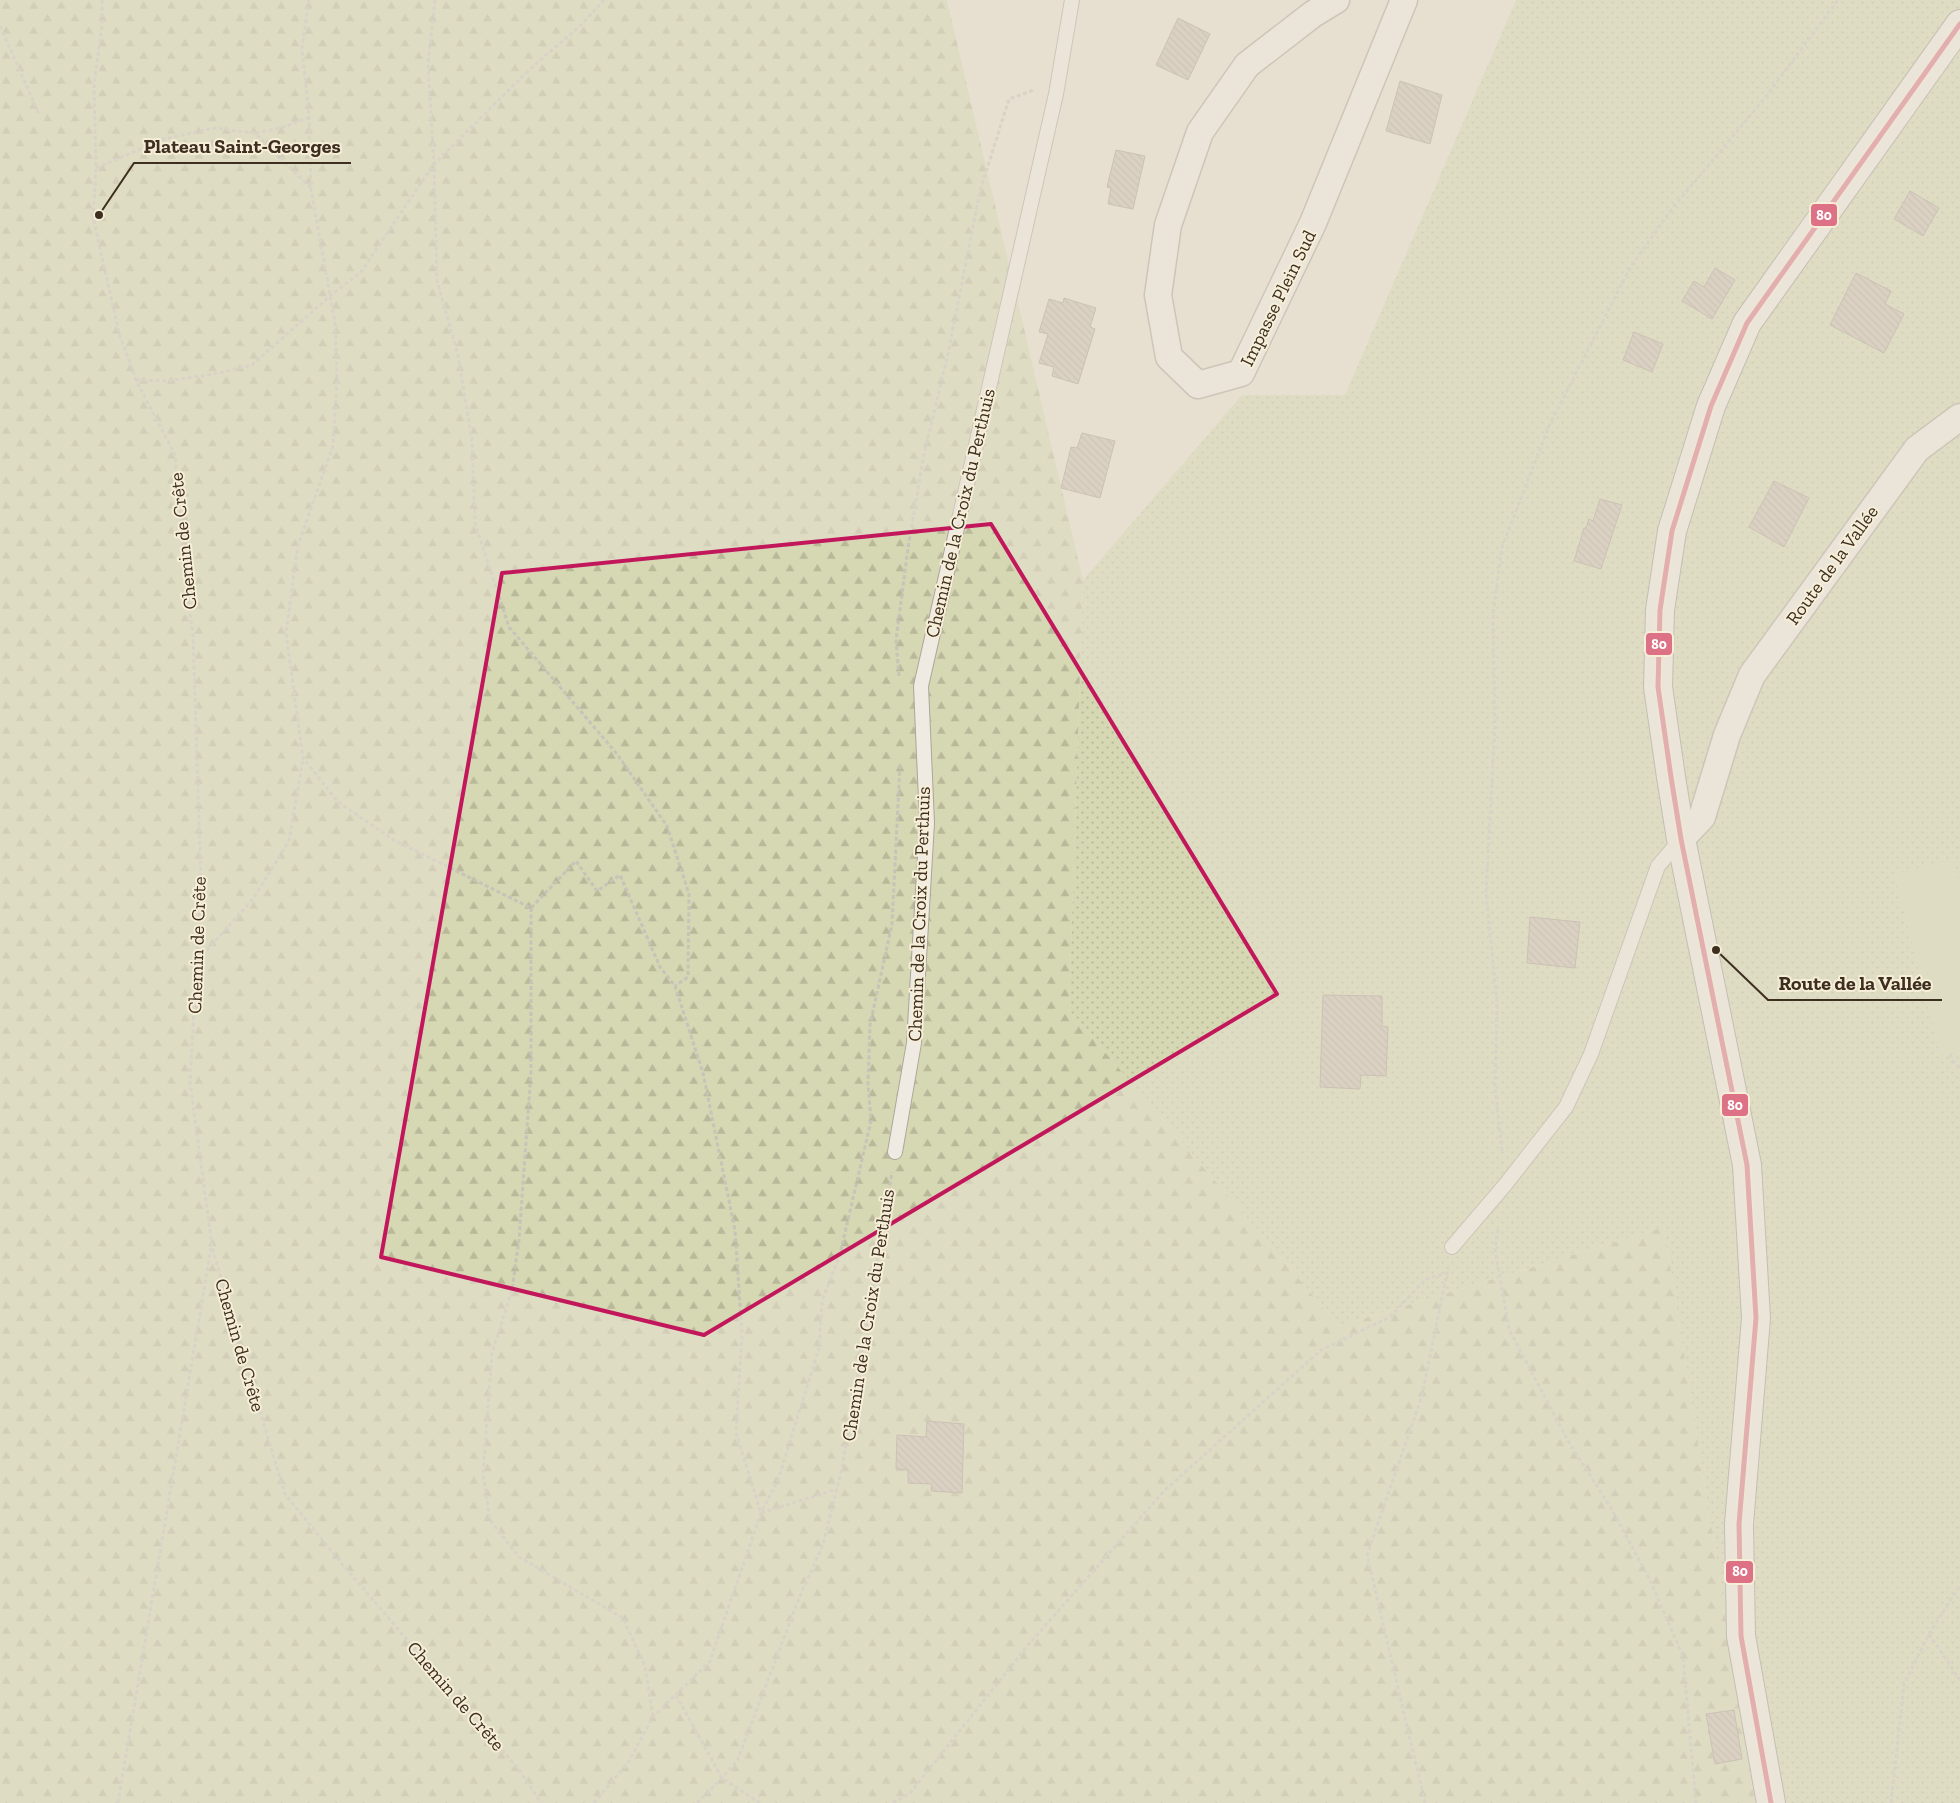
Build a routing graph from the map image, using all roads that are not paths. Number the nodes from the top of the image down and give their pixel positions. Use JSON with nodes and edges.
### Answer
{"nodes":[{"id":1,"x":1072,"y":0,"type":"edge"},
{"id":2,"x":1336,"y":0,"type":"edge"},
{"id":3,"x":1404,"y":0,"type":"edge"},
{"id":4,"x":1960,"y":24,"type":"edge"},
{"id":5,"x":1960,"y":417,"type":"edge"},
{"id":6,"x":1681,"y":839,"type":"junction"},
{"id":7,"x":895,"y":1152,"type":"road end"},
{"id":8,"x":1452,"y":1247,"type":"road end"},
{"id":9,"x":1771,"y":1803,"type":"edge"}],
"edges":[{"from":1,"to":7,"type":"lane","name":"Chemin de la Croix du Perthuis"},
{"from":2,"to":3,"type":"street","name":"Impasse Plein Sud"},
{"from":4,"to":6,"type":"main road"},
{"from":5,"to":6,"type":"street","name":"Route de la Vallée"},
{"from":6,"to":8,"type":"lane"},
{"from":6,"to":9,"type":"main road"}]}
